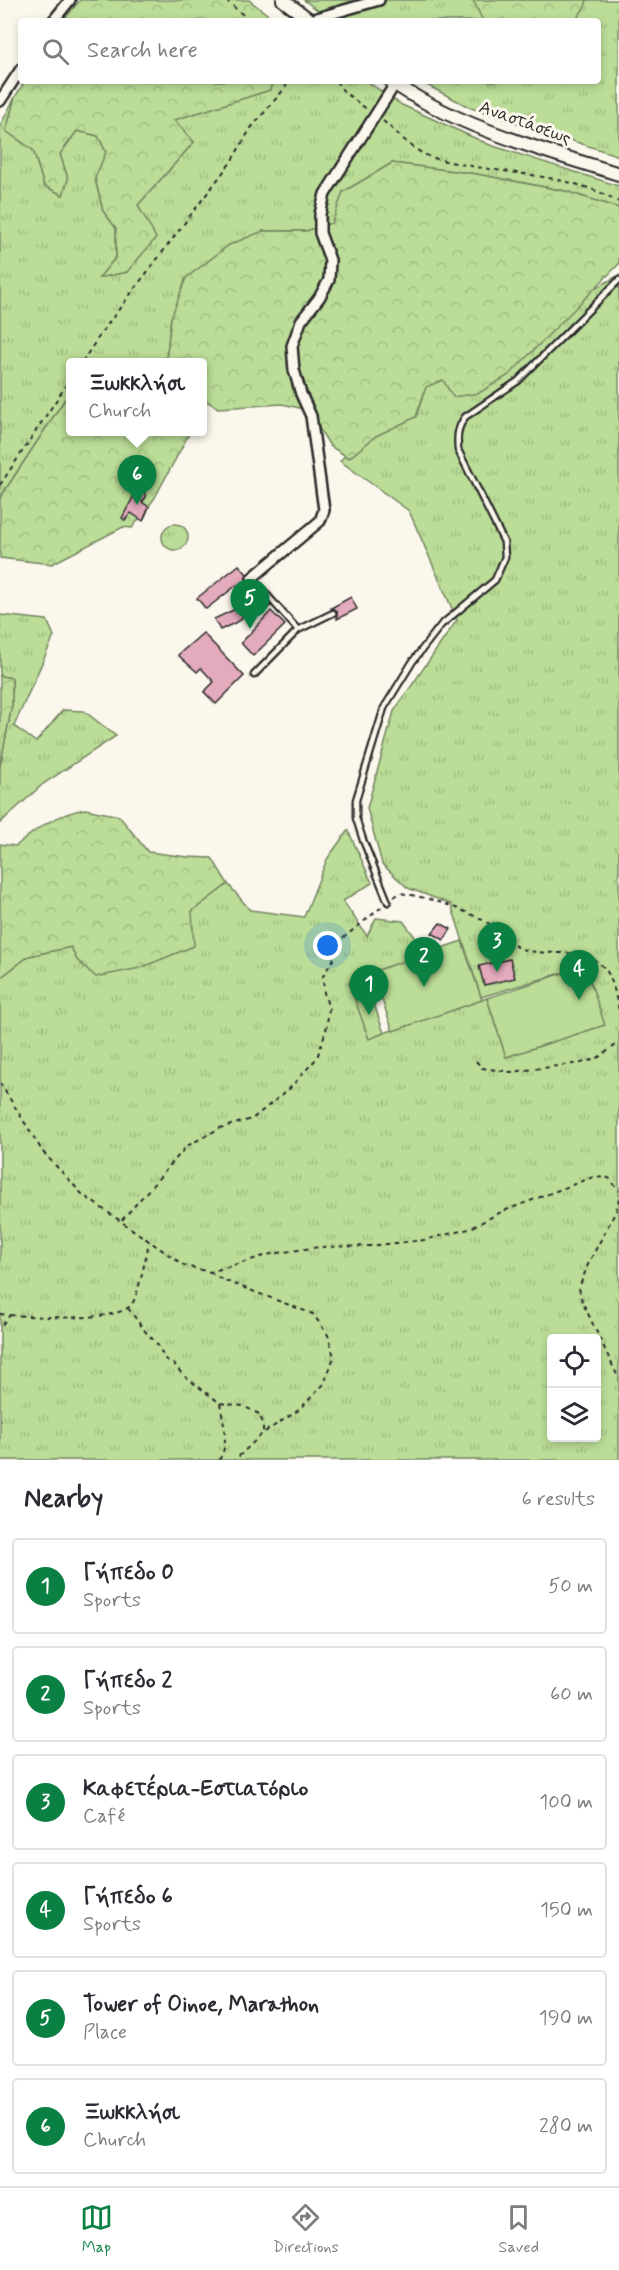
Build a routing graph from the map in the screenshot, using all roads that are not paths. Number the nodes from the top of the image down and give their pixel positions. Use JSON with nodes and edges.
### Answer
{"nodes":[{"id":1,"x":70,"y":0,"type":"edge"},
{"id":2,"x":283,"y":0,"type":"edge"},
{"id":3,"x":379,"y":0,"type":"edge"},
{"id":4,"x":55,"y":18,"type":"edge"},
{"id":5,"x":306,"y":18,"type":"edge"},
{"id":6,"x":321,"y":18,"type":"edge"},
{"id":7,"x":18,"y":74,"type":"edge"},
{"id":8,"x":392,"y":84,"type":"edge"},
{"id":9,"x":397,"y":84,"type":"edge"},
{"id":10,"x":0,"y":101,"type":"edge"},
{"id":11,"x":619,"y":174,"type":"edge"},
{"id":12,"x":619,"y":280,"type":"edge"},
{"id":13,"x":252,"y":578,"type":"joint"},
{"id":14,"x":333,"y":612,"type":"dead end"},
{"id":15,"x":298,"y":630,"type":"junction"},
{"id":16,"x":254,"y":675,"type":"dead end"},
{"id":17,"x":388,"y":902,"type":"road end"}],
"edges":[{"from":1,"to":4,"type":"street"},
{"from":2,"to":5,"type":"street"},
{"from":3,"to":6,"type":"street"},
{"from":7,"to":10,"type":"street"},
{"from":8,"to":13,"type":"street"},
{"from":9,"to":11,"type":"street","name":"Αναστάσεως"},
{"from":12,"to":17,"type":"lane"},
{"from":13,"to":15,"type":"lane"},
{"from":14,"to":15,"type":"lane"},
{"from":15,"to":16,"type":"lane"}]}
